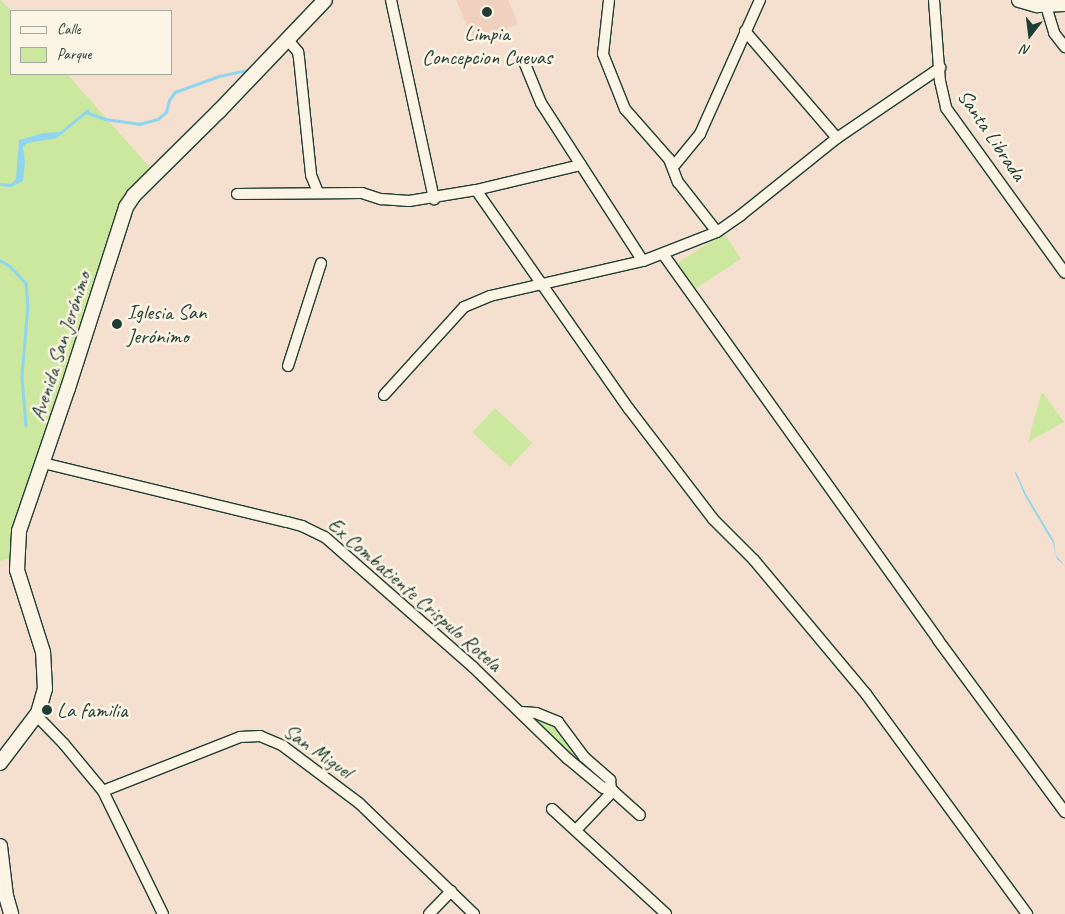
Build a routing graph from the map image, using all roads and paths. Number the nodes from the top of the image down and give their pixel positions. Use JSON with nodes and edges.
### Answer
{"nodes":[{"id":1,"x":325,"y":0,"type":"edge"},
{"id":2,"x":391,"y":0,"type":"edge"},
{"id":3,"x":609,"y":0,"type":"edge"},
{"id":4,"x":760,"y":0,"type":"edge"},
{"id":5,"x":934,"y":0,"type":"edge"},
{"id":6,"x":1019,"y":0,"type":"edge"},
{"id":7,"x":1065,"y":4,"type":"edge"},
{"id":8,"x":1046,"y":6,"type":"junction"},
{"id":9,"x":745,"y":31,"type":"junction"},
{"id":10,"x":288,"y":40,"type":"junction"},
{"id":11,"x":1065,"y":47,"type":"edge"},
{"id":12,"x":525,"y":64,"type":"dead end"},
{"id":13,"x":940,"y":68,"type":"junction"},
{"id":14,"x":837,"y":138,"type":"junction"},
{"id":15,"x":580,"y":165,"type":"junction"},
{"id":16,"x":674,"y":167,"type":"junction"},
{"id":17,"x":476,"y":190,"type":"junction"},
{"id":18,"x":318,"y":192,"type":"junction"},
{"id":19,"x":237,"y":194,"type":"dead end"},
{"id":20,"x":434,"y":199,"type":"junction"},
{"id":21,"x":717,"y":232,"type":"junction"},
{"id":22,"x":663,"y":254,"type":"junction"},
{"id":23,"x":643,"y":260,"type":"junction"},
{"id":24,"x":321,"y":263,"type":"dead end"},
{"id":25,"x":1065,"y":273,"type":"edge"},
{"id":26,"x":542,"y":284,"type":"junction"},
{"id":27,"x":288,"y":366,"type":"dead end"},
{"id":28,"x":384,"y":395,"type":"dead end"},
{"id":29,"x":43,"y":463,"type":"junction"},
{"id":30,"x":522,"y":712,"type":"junction"},
{"id":31,"x":36,"y":716,"type":"junction"},
{"id":32,"x":0,"y":763,"type":"edge"},
{"id":33,"x":612,"y":790,"type":"junction"},
{"id":34,"x":103,"y":791,"type":"junction"},
{"id":35,"x":552,"y":809,"type":"dead end"},
{"id":36,"x":1065,"y":812,"type":"edge"},
{"id":37,"x":640,"y":815,"type":"dead end"},
{"id":38,"x":576,"y":830,"type":"junction"},
{"id":39,"x":0,"y":846,"type":"edge"},
{"id":40,"x":451,"y":891,"type":"junction"},
{"id":41,"x":11,"y":914,"type":"edge"},
{"id":42,"x":163,"y":914,"type":"edge"},
{"id":43,"x":429,"y":914,"type":"edge"},
{"id":44,"x":474,"y":914,"type":"edge"},
{"id":45,"x":666,"y":914,"type":"edge"},
{"id":46,"x":1027,"y":914,"type":"edge"}],
"edges":[{"from":1,"to":10,"type":"street","name":"Avenida San Jerónimo"},
{"from":2,"to":20,"type":"street"},
{"from":3,"to":16,"type":"street"},
{"from":4,"to":9,"type":"street"},
{"from":5,"to":13,"type":"street","name":"Santa Librada"},
{"from":6,"to":8,"type":"street"},
{"from":7,"to":8,"type":"street"},
{"from":8,"to":11,"type":"street"},
{"from":9,"to":14,"type":"street"},
{"from":9,"to":16,"type":"street"},
{"from":10,"to":18,"type":"street"},
{"from":10,"to":29,"type":"street","name":"Avenida San Jerónimo"},
{"from":12,"to":15,"type":"street"},
{"from":13,"to":14,"type":"street"},
{"from":13,"to":25,"type":"street","name":"Santa Librada"},
{"from":14,"to":21,"type":"street"},
{"from":15,"to":17,"type":"street"},
{"from":15,"to":23,"type":"street"},
{"from":16,"to":21,"type":"street"},
{"from":17,"to":20,"type":"street"},
{"from":17,"to":26,"type":"street"},
{"from":18,"to":19,"type":"street"},
{"from":18,"to":20,"type":"street"},
{"from":21,"to":22,"type":"street"},
{"from":22,"to":23,"type":"street"},
{"from":22,"to":36,"type":"street"},
{"from":23,"to":26,"type":"street"},
{"from":24,"to":27,"type":"street"},
{"from":26,"to":28,"type":"street"},
{"from":26,"to":46,"type":"street"},
{"from":29,"to":30,"type":"street","name":"Ex Combatiente Crispulo Rotela"},
{"from":29,"to":31,"type":"street","name":"Avenida San Jerónimo"},
{"from":30,"to":33,"type":"street","name":"Ex Combatiente Crispulo Rotela"},
{"from":30,"to":33,"type":"street","name":"Ex Combatiente Crispulo Rotela"},
{"from":31,"to":32,"type":"street","name":"Avenida San Jerónimo"},
{"from":31,"to":34,"type":"street"},
{"from":33,"to":37,"type":"street","name":"Ex Combatiente Crispulo Rotela"},
{"from":33,"to":38,"type":"street"},
{"from":34,"to":40,"type":"street","name":"San Miguel"},
{"from":34,"to":42,"type":"street"},
{"from":35,"to":38,"type":"street"},
{"from":38,"to":45,"type":"street"},
{"from":39,"to":41,"type":"street"},
{"from":40,"to":43,"type":"street"},
{"from":40,"to":44,"type":"street","name":"San Miguel"}]}
